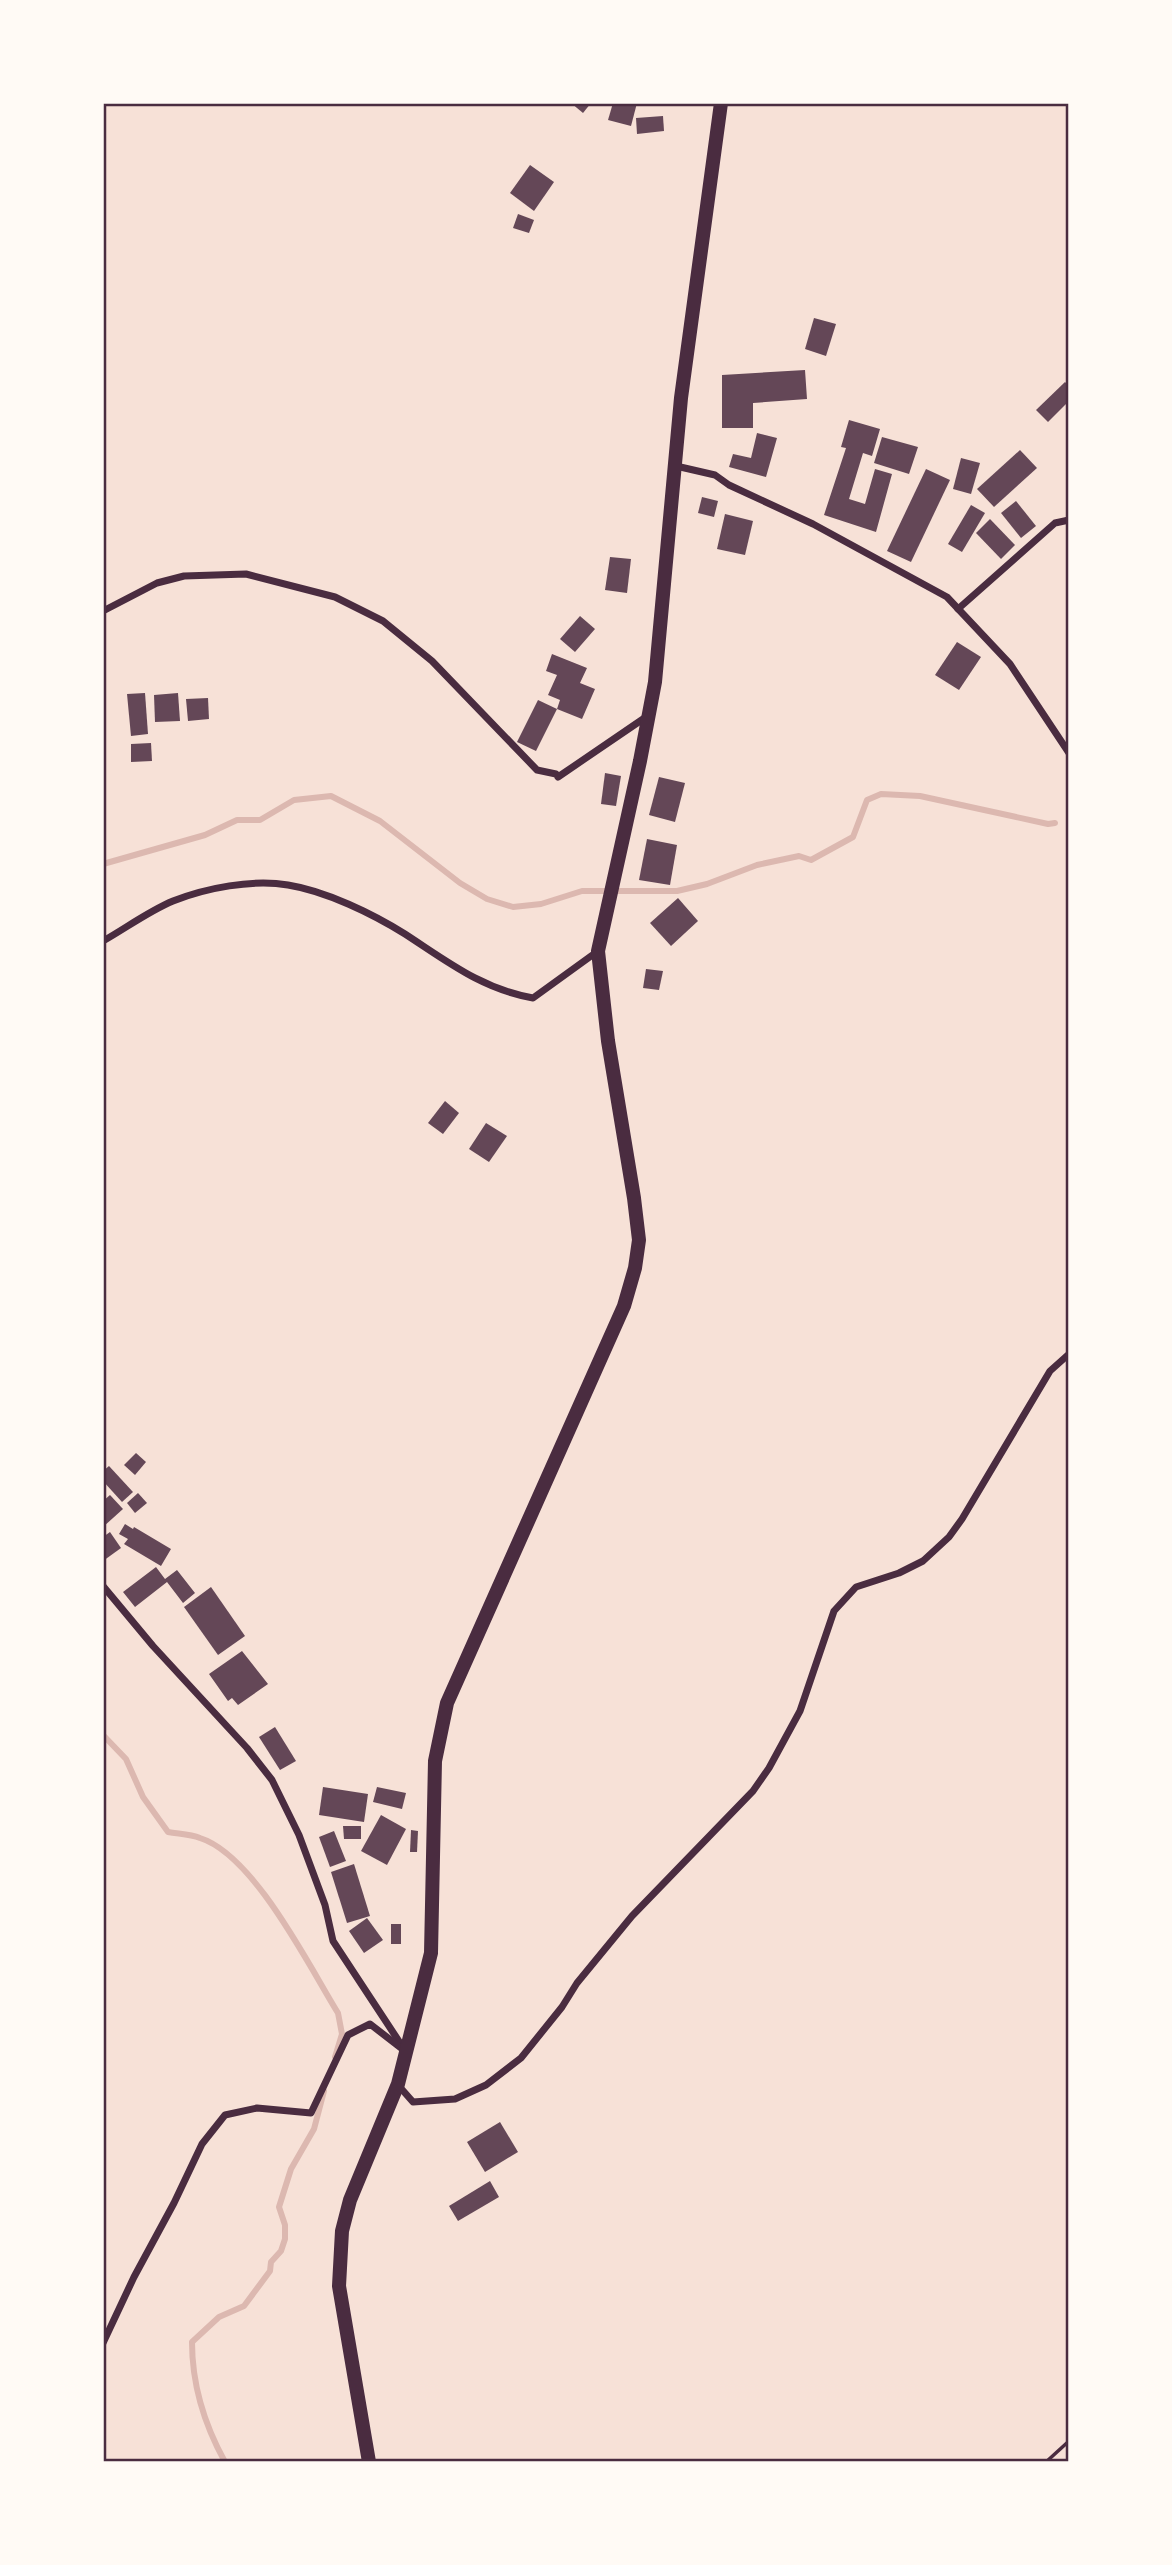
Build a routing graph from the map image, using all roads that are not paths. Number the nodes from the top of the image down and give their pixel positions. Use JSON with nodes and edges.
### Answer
{"nodes":[{"id":1,"x":722,"y":103,"type":"edge"},
{"id":2,"x":676,"y":466,"type":"junction"},
{"id":3,"x":1069,"y":520,"type":"edge"},
{"id":4,"x":958,"y":609,"type":"junction"},
{"id":5,"x":103,"y":611,"type":"edge"},
{"id":6,"x":647,"y":717,"type":"junction"},
{"id":7,"x":1069,"y":753,"type":"edge"},
{"id":8,"x":103,"y":941,"type":"edge"},
{"id":9,"x":598,"y":951,"type":"junction"},
{"id":10,"x":1069,"y":1354,"type":"edge"},
{"id":11,"x":103,"y":1586,"type":"edge"},
{"id":12,"x":406,"y":2052,"type":"junction"},
{"id":13,"x":398,"y":2084,"type":"junction"},
{"id":14,"x":103,"y":2343,"type":"edge"},
{"id":15,"x":369,"y":2462,"type":"edge"}],
"edges":[{"from":1,"to":2,"type":"main road"},
{"from":2,"to":4,"type":"street"},
{"from":2,"to":6,"type":"main road"},
{"from":3,"to":4,"type":"street"},
{"from":4,"to":7,"type":"street"},
{"from":5,"to":6,"type":"street"},
{"from":6,"to":9,"type":"main road"},
{"from":8,"to":9,"type":"street"},
{"from":9,"to":12,"type":"main road"},
{"from":10,"to":13,"type":"street"},
{"from":11,"to":12,"type":"street"},
{"from":12,"to":13,"type":"main road"},
{"from":12,"to":14,"type":"street"},
{"from":13,"to":15,"type":"main road"}]}
